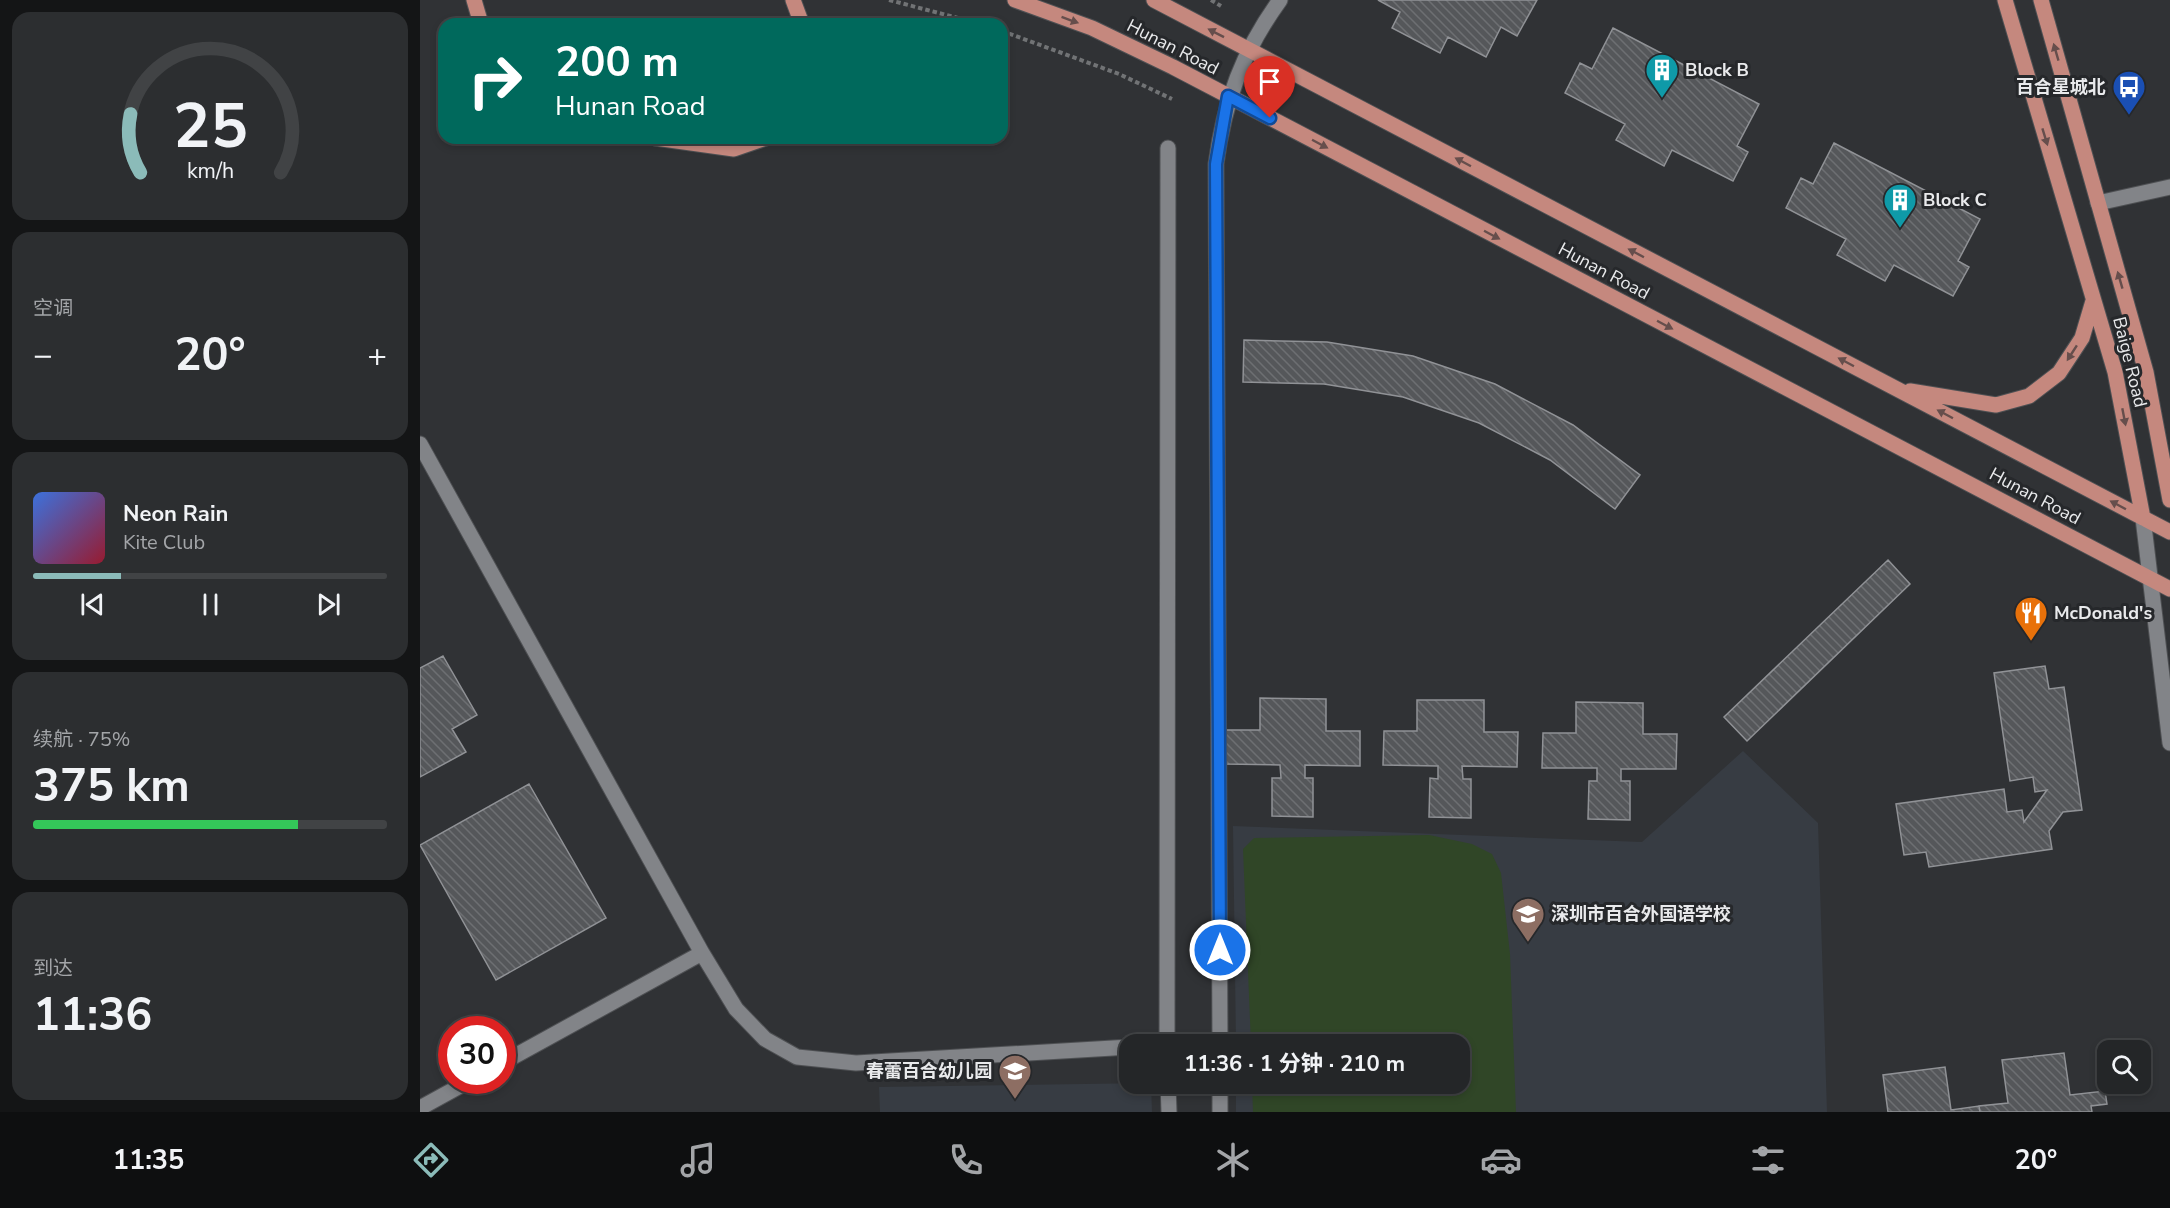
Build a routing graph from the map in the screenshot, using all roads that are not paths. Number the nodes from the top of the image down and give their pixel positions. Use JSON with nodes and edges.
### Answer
{"nodes":[{"id":1,"x":474,"y":0,"type":"edge"},
{"id":2,"x":793,"y":0,"type":"edge"},
{"id":3,"x":1015,"y":0,"type":"edge"},
{"id":4,"x":1154,"y":0,"type":"edge"},
{"id":5,"x":1280,"y":0,"type":"edge"},
{"id":6,"x":2005,"y":0,"type":"edge"},
{"id":7,"x":2041,"y":0,"type":"edge"},
{"id":8,"x":479,"y":18,"type":"edge"},
{"id":9,"x":800,"y":18,"type":"edge"},
{"id":10,"x":1248,"y":49,"type":"junction"},
{"id":11,"x":1228,"y":96,"type":"junction"},
{"id":12,"x":699,"y":144,"type":"edge"},
{"id":13,"x":749,"y":144,"type":"edge"},
{"id":14,"x":1168,"y":148,"type":"dead end"},
{"id":15,"x":2170,"y":187,"type":"edge"},
{"id":16,"x":2098,"y":203,"type":"junction"},
{"id":17,"x":2094,"y":300,"type":"junction"},
{"id":18,"x":1898,"y":390,"type":"junction"},
{"id":19,"x":420,"y":444,"type":"edge"},
{"id":20,"x":2170,"y":500,"type":"edge"},
{"id":21,"x":2143,"y":518,"type":"junction"},
{"id":22,"x":2170,"y":532,"type":"edge"},
{"id":23,"x":2152,"y":580,"type":"junction"},
{"id":24,"x":2170,"y":589,"type":"edge"},
{"id":25,"x":2170,"y":743,"type":"edge"},
{"id":26,"x":702,"y":953,"type":"junction"},
{"id":27,"x":1167,"y":1034,"type":"edge"},
{"id":28,"x":1220,"y":1034,"type":"edge"},
{"id":29,"x":1119,"y":1048,"type":"edge"},
{"id":30,"x":516,"y":1055,"type":"edge"},
{"id":31,"x":446,"y":1094,"type":"edge"},
{"id":32,"x":1168,"y":1094,"type":"edge"},
{"id":33,"x":1220,"y":1094,"type":"edge"},
{"id":34,"x":420,"y":1108,"type":"edge"},
{"id":35,"x":1169,"y":1112,"type":"edge"},
{"id":36,"x":1220,"y":1112,"type":"edge"}],
"edges":[{"from":1,"to":8,"type":"main road"},
{"from":2,"to":9,"type":"main road"},
{"from":3,"to":11,"type":"main road","name":"Hunan Road","one_way":true},
{"from":10,"to":4,"type":"main road","name":"Hunan Road","one_way":true},
{"from":5,"to":10,"type":"street"},
{"from":6,"to":17,"type":"main road","name":"Baige Road","one_way":true},
{"from":16,"to":7,"type":"main road","name":"Baige Road","one_way":true},
{"from":10,"to":11,"type":"street"},
{"from":18,"to":10,"type":"main road","name":"Hunan Road","one_way":true},
{"from":11,"to":23,"type":"main road","name":"Hunan Road","one_way":true},
{"from":11,"to":28,"type":"street"},
{"from":12,"to":13,"type":"main road"},
{"from":14,"to":27,"type":"street"},
{"from":15,"to":16,"type":"street"},
{"from":20,"to":16,"type":"main road","name":"Baige Road","one_way":true},
{"from":17,"to":18,"type":"main road","one_way":true},
{"from":17,"to":21,"type":"main road","name":"Baige Road","one_way":true},
{"from":21,"to":18,"type":"main road","name":"Hunan Road","one_way":true},
{"from":19,"to":26,"type":"street"},
{"from":21,"to":22,"type":"main road","name":"Hunan Road"},
{"from":21,"to":23,"type":"street","name":"Baige Road"},
{"from":23,"to":24,"type":"main road","name":"Hunan Road"},
{"from":23,"to":25,"type":"street","name":"Baige Road"},
{"from":26,"to":29,"type":"street"},
{"from":26,"to":30,"type":"street"},
{"from":31,"to":34,"type":"street"},
{"from":32,"to":35,"type":"street"},
{"from":33,"to":36,"type":"street"}]}
